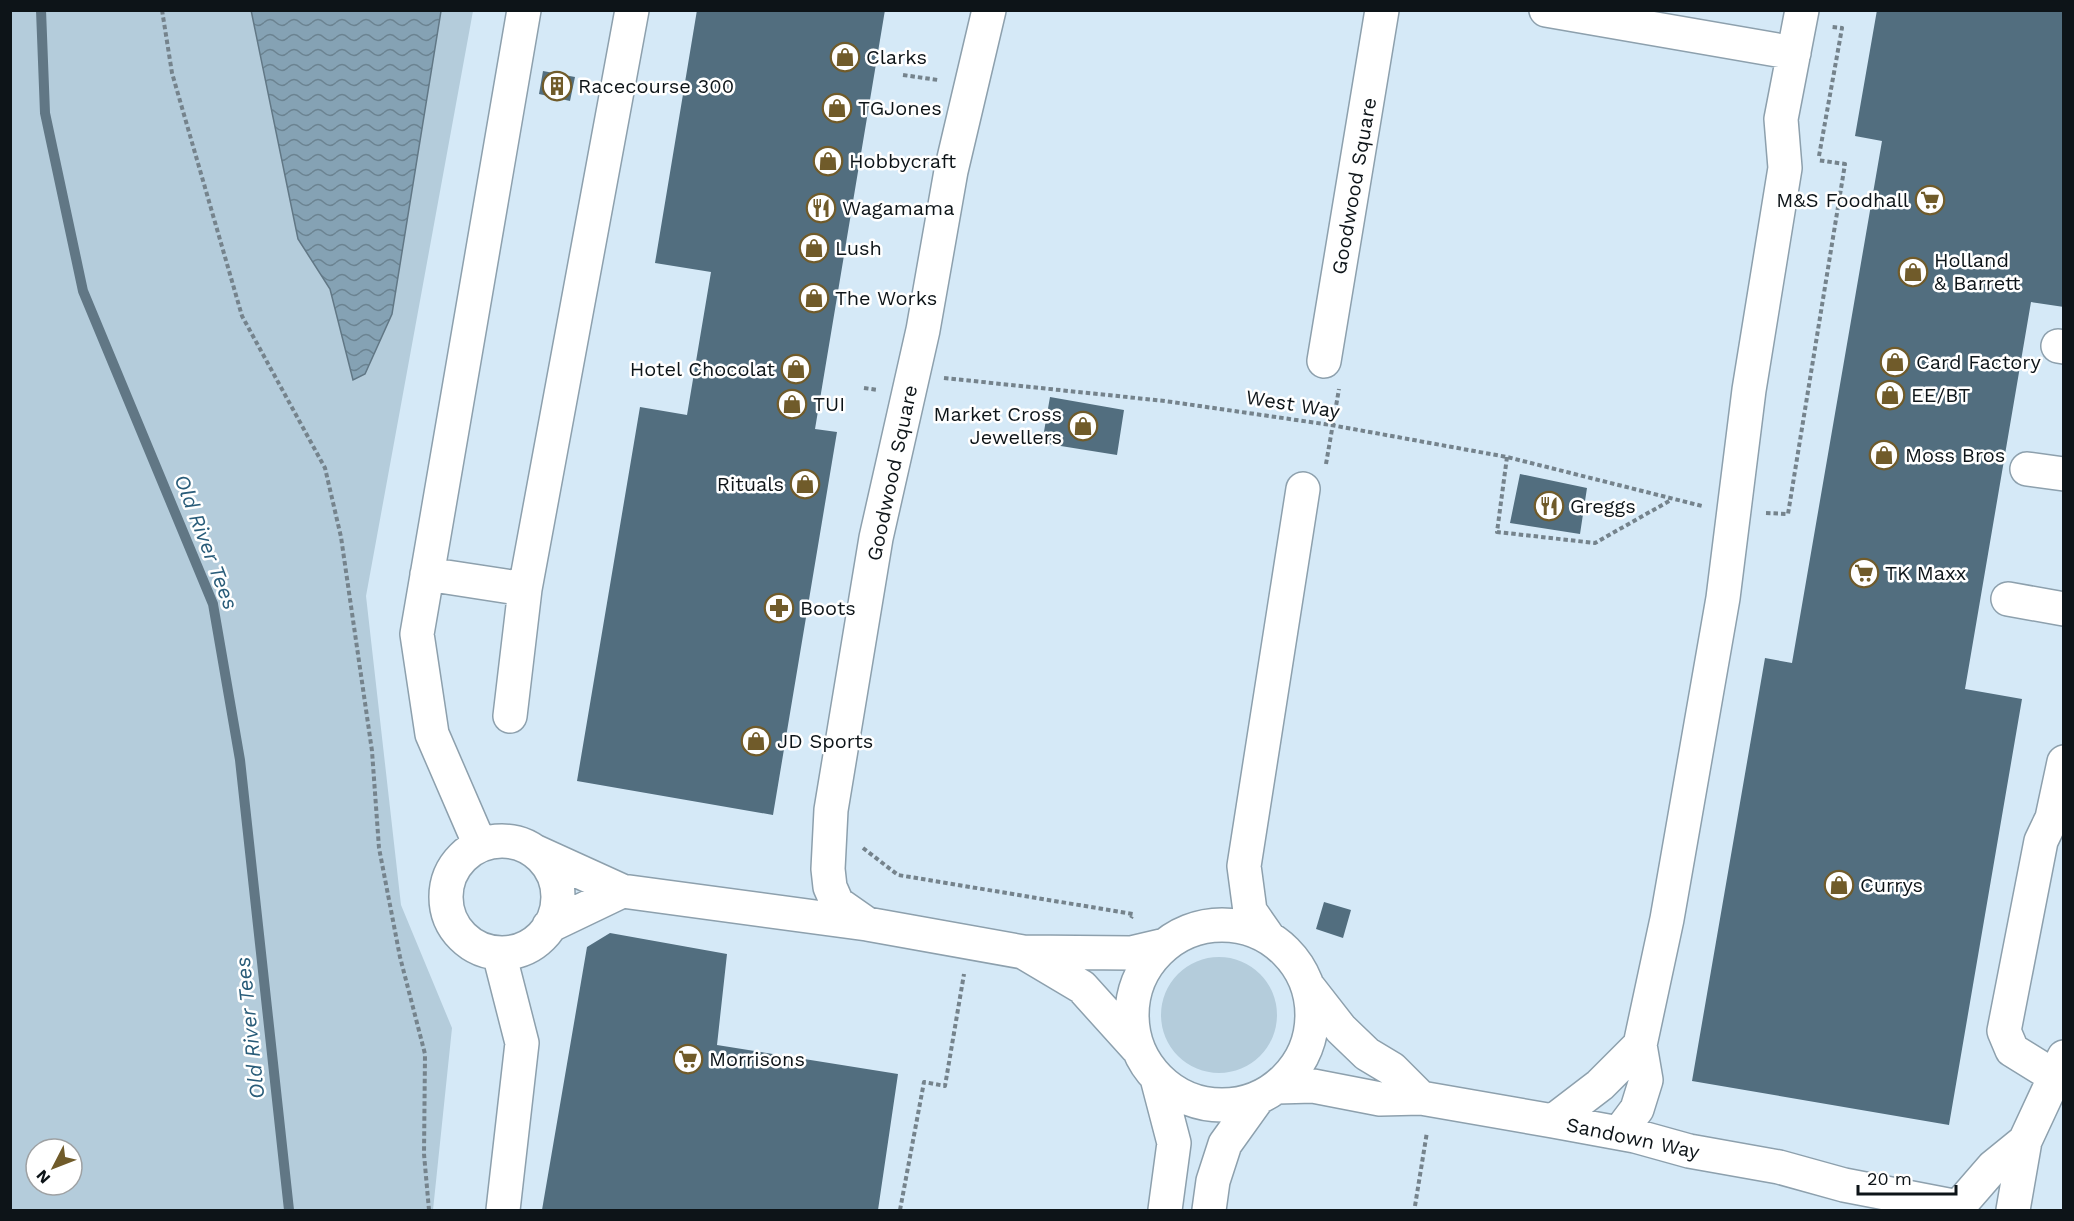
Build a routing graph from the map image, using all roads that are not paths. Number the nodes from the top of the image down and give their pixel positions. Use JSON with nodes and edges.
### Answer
{"nodes":[{"id":1,"x":524,"y":10,"type":"edge"},
{"id":2,"x":632,"y":10,"type":"edge"},
{"id":3,"x":989,"y":10,"type":"edge"},
{"id":4,"x":1382,"y":10,"type":"edge"},
{"id":5,"x":1546,"y":10,"type":"edge"},
{"id":6,"x":1802,"y":10,"type":"edge"},
{"id":7,"x":1794,"y":53,"type":"junction"},
{"id":8,"x":1324,"y":362,"type":"dead end"},
{"id":9,"x":2027,"y":469,"type":"dead end"},
{"id":10,"x":2064,"y":474,"type":"edge"},
{"id":11,"x":1303,"y":489,"type":"dead end"},
{"id":12,"x":427,"y":574,"type":"junction"},
{"id":13,"x":525,"y":589,"type":"junction"},
{"id":14,"x":2008,"y":599,"type":"dead end"},
{"id":15,"x":2064,"y":609,"type":"edge"},
{"id":16,"x":510,"y":716,"type":"dead end"},
{"id":17,"x":2064,"y":762,"type":"edge"},
{"id":18,"x":480,"y":845,"type":"junction"},
{"id":19,"x":534,"y":851,"type":"junction"},
{"id":20,"x":622,"y":891,"type":"junction"},
{"id":21,"x":867,"y":924,"type":"junction"},
{"id":22,"x":549,"y":926,"type":"junction"},
{"id":23,"x":1268,"y":937,"type":"junction"},
{"id":24,"x":1164,"y":945,"type":"junction"},
{"id":25,"x":1023,"y":951,"type":"junction"},
{"id":26,"x":499,"y":953,"type":"junction"},
{"id":27,"x":1308,"y":986,"type":"junction"},
{"id":28,"x":1640,"y":1045,"type":"junction"},
{"id":29,"x":1137,"y":1048,"type":"junction"},
{"id":30,"x":2059,"y":1066,"type":"edge"},
{"id":31,"x":1156,"y":1078,"type":"junction"},
{"id":32,"x":1268,"y":1093,"type":"junction"},
{"id":33,"x":1418,"y":1113,"type":"junction"},
{"id":34,"x":1553,"y":1120,"type":"junction"},
{"id":35,"x":1619,"y":1132,"type":"junction"},
{"id":36,"x":2025,"y":1141,"type":"junction"},
{"id":37,"x":1844,"y":1185,"type":"junction"},
{"id":38,"x":1959,"y":1208,"type":"edge"},
{"id":39,"x":503,"y":1210,"type":"edge"},
{"id":40,"x":1165,"y":1210,"type":"edge"},
{"id":41,"x":1209,"y":1210,"type":"edge"},
{"id":42,"x":1875,"y":1210,"type":"edge"},
{"id":43,"x":2013,"y":1210,"type":"edge"}],
"edges":[{"from":1,"to":12,"type":"street"},
{"from":2,"to":13,"type":"street"},
{"from":3,"to":21,"type":"street","name":"Goodwood Square"},
{"from":4,"to":8,"type":"street","name":"Goodwood Square"},
{"from":5,"to":7,"type":"street"},
{"from":6,"to":7,"type":"street"},
{"from":7,"to":28,"type":"street"},
{"from":9,"to":10,"type":"street"},
{"from":11,"to":23,"type":"street"},
{"from":12,"to":13,"type":"street"},
{"from":12,"to":18,"type":"street"},
{"from":13,"to":16,"type":"street"},
{"from":14,"to":15,"type":"street"},
{"from":17,"to":30,"type":"street"},
{"from":18,"to":19,"type":"street"},
{"from":18,"to":26,"type":"street"},
{"from":19,"to":20,"type":"street"},
{"from":19,"to":22,"type":"street"},
{"from":20,"to":21,"type":"street"},
{"from":20,"to":22,"type":"street"},
{"from":21,"to":25,"type":"street"},
{"from":22,"to":26,"type":"street"},
{"from":23,"to":24,"type":"street"},
{"from":23,"to":27,"type":"street"},
{"from":24,"to":25,"type":"street"},
{"from":24,"to":29,"type":"street"},
{"from":25,"to":29,"type":"street"},
{"from":26,"to":39,"type":"street"},
{"from":27,"to":32,"type":"street"},
{"from":27,"to":33,"type":"street"},
{"from":28,"to":34,"type":"street"},
{"from":28,"to":35,"type":"street"},
{"from":29,"to":31,"type":"street"},
{"from":30,"to":36,"type":"street"},
{"from":31,"to":32,"type":"street"},
{"from":31,"to":40,"type":"street"},
{"from":32,"to":33,"type":"street","name":"Sandown Way"},
{"from":32,"to":41,"type":"street"},
{"from":33,"to":34,"type":"street","name":"Sandown Way"},
{"from":34,"to":35,"type":"street","name":"Sandown Way"},
{"from":35,"to":37,"type":"street","name":"Sandown Way"},
{"from":36,"to":38,"type":"street"},
{"from":36,"to":43,"type":"street"},
{"from":37,"to":38,"type":"street","name":"Sandown Way"},
{"from":37,"to":42,"type":"street"}]}
